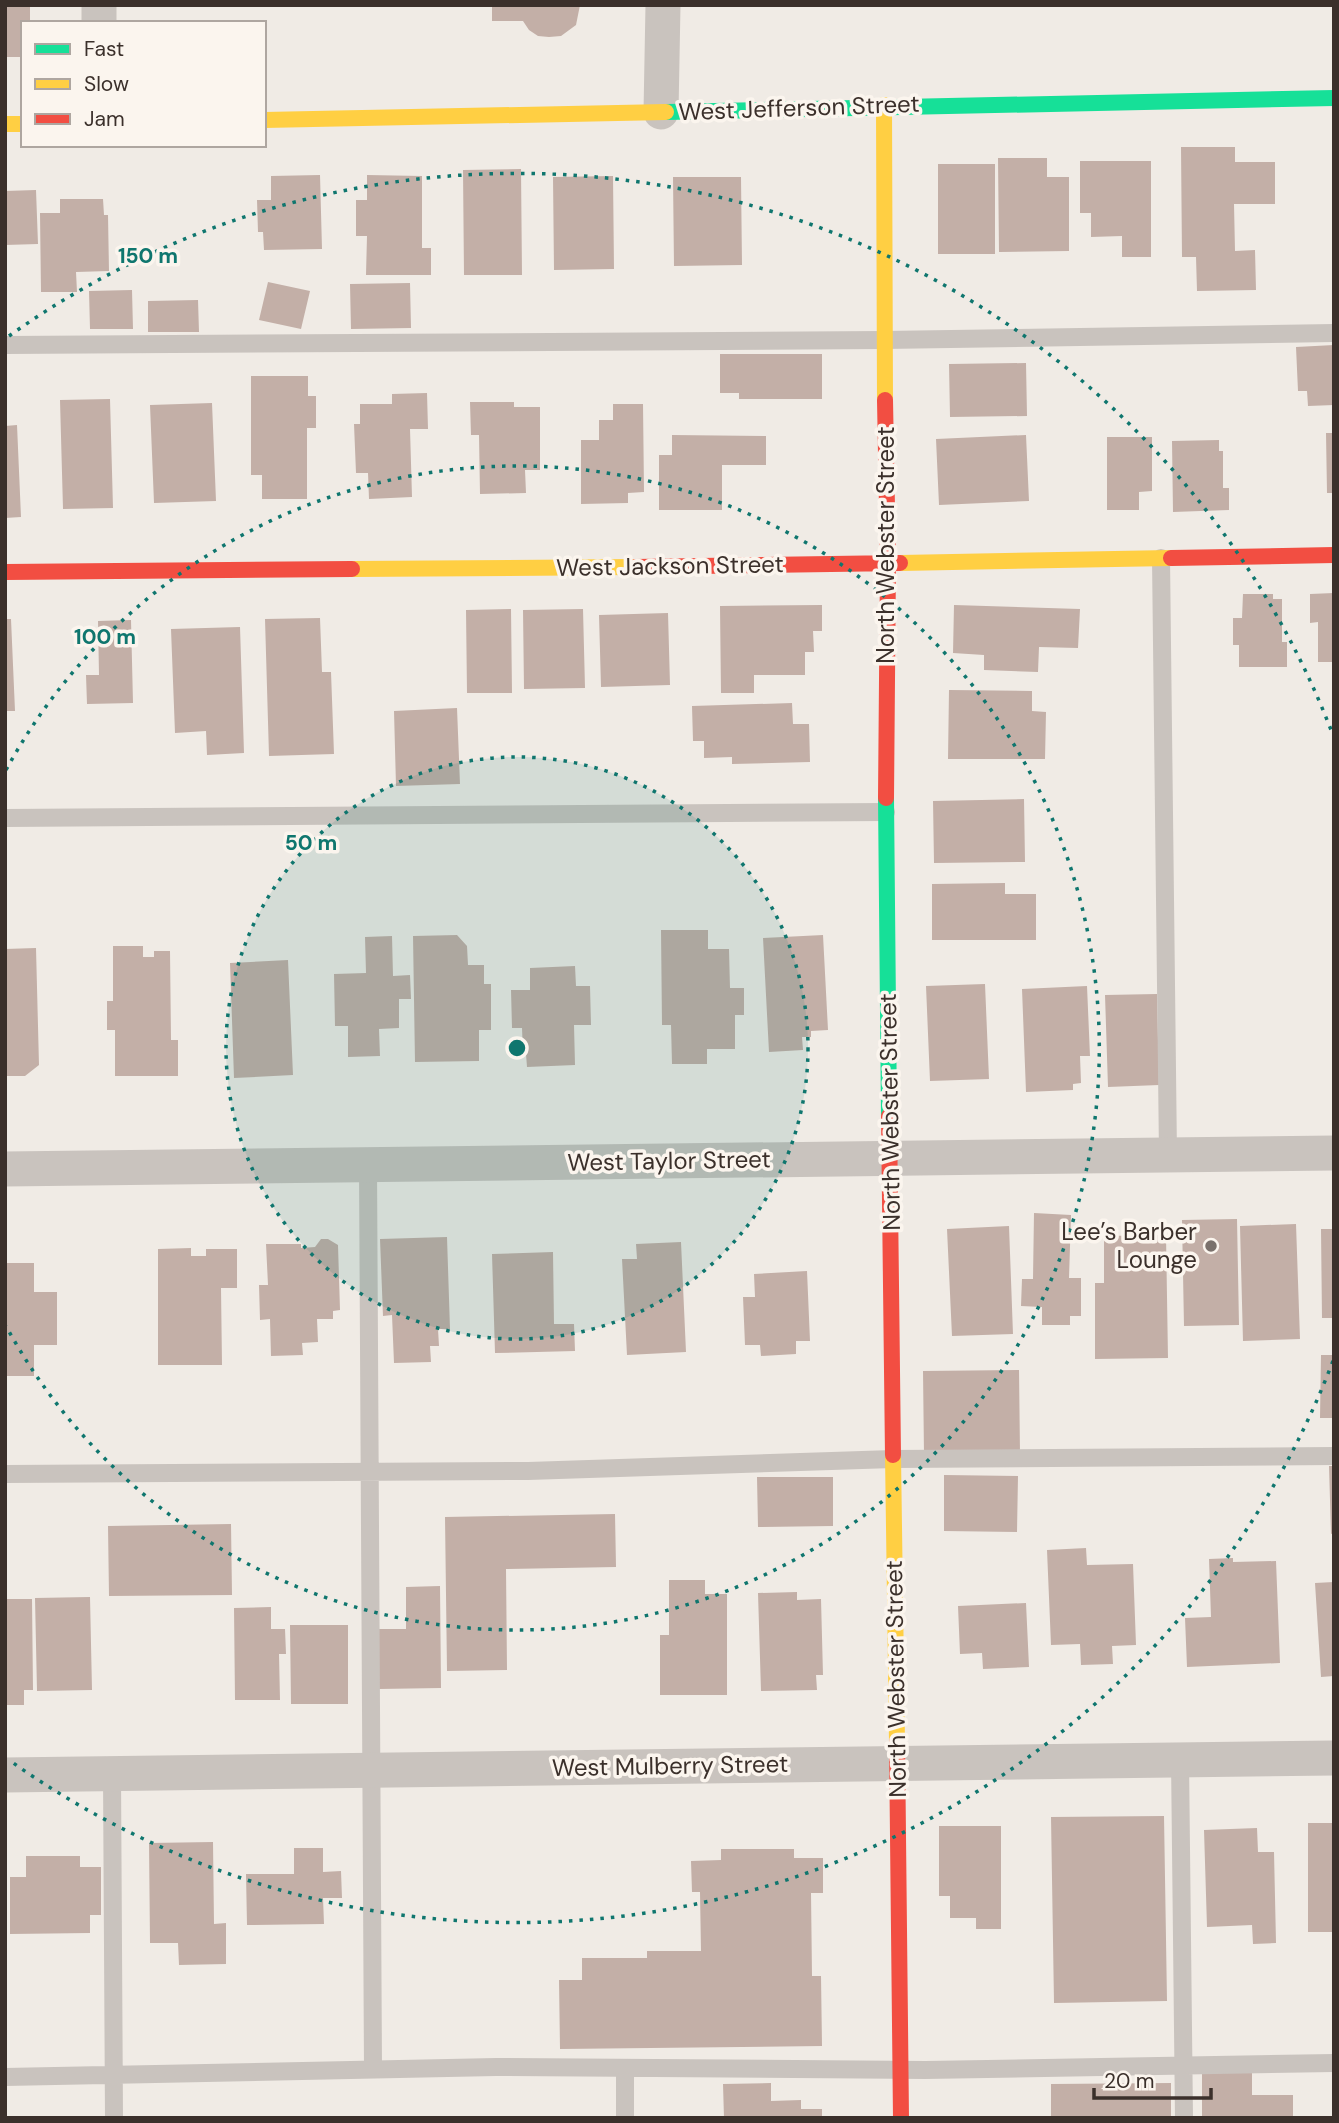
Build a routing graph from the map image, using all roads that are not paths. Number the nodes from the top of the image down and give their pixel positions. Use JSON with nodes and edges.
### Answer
{"nodes":[{"id":1,"x":663,"y":5,"type":"edge"},
{"id":2,"x":1334,"y":98,"type":"edge"},
{"id":3,"x":884,"y":105,"type":"junction"},
{"id":4,"x":661,"y":112,"type":"junction"},
{"id":5,"x":266,"y":120,"type":"edge"},
{"id":6,"x":1334,"y":333,"type":"edge"},
{"id":7,"x":884,"y":340,"type":"junction"},
{"id":8,"x":5,"y":345,"type":"edge"},
{"id":9,"x":1334,"y":555,"type":"edge"},
{"id":10,"x":1161,"y":558,"type":"junction"},
{"id":11,"x":888,"y":562,"type":"junction"},
{"id":12,"x":5,"y":572,"type":"edge"},
{"id":13,"x":886,"y":812,"type":"junction"},
{"id":14,"x":5,"y":818,"type":"edge"},
{"id":15,"x":1334,"y":1153,"type":"edge"},
{"id":16,"x":1168,"y":1155,"type":"junction"},
{"id":17,"x":890,"y":1158,"type":"junction"},
{"id":18,"x":368,"y":1165,"type":"junction"},
{"id":19,"x":5,"y":1169,"type":"edge"},
{"id":20,"x":1334,"y":1456,"type":"edge"},
{"id":21,"x":893,"y":1458,"type":"junction"},
{"id":22,"x":370,"y":1472,"type":"junction"},
{"id":23,"x":5,"y":1474,"type":"edge"},
{"id":24,"x":1334,"y":1758,"type":"edge"},
{"id":25,"x":1180,"y":1759,"type":"junction"},
{"id":26,"x":898,"y":1763,"type":"junction"},
{"id":27,"x":371,"y":1770,"type":"junction"},
{"id":28,"x":111,"y":1773,"type":"junction"},
{"id":29,"x":5,"y":1775,"type":"edge"},
{"id":30,"x":1334,"y":2063,"type":"edge"},
{"id":31,"x":1184,"y":2067,"type":"junction"},
{"id":32,"x":625,"y":2068,"type":"junction"},
{"id":33,"x":373,"y":2069,"type":"junction"},
{"id":34,"x":900,"y":2070,"type":"junction"},
{"id":35,"x":114,"y":2075,"type":"junction"},
{"id":36,"x":5,"y":2077,"type":"edge"},
{"id":37,"x":114,"y":2118,"type":"edge"},
{"id":38,"x":625,"y":2118,"type":"edge"},
{"id":39,"x":901,"y":2118,"type":"edge"},
{"id":40,"x":1184,"y":2118,"type":"edge"}],
"edges":[{"from":1,"to":4,"type":"street"},
{"from":2,"to":3,"type":"street","name":"West Jefferson Street"},
{"from":3,"to":4,"type":"street","name":"West Jefferson Street"},
{"from":3,"to":7,"type":"street","name":"North Webster Street"},
{"from":4,"to":5,"type":"street","name":"West Jefferson Street"},
{"from":6,"to":7,"type":"lane"},
{"from":7,"to":8,"type":"lane"},
{"from":7,"to":11,"type":"street","name":"North Webster Street"},
{"from":9,"to":10,"type":"street","name":"West Jackson Street"},
{"from":10,"to":11,"type":"street","name":"West Jackson Street"},
{"from":10,"to":16,"type":"lane"},
{"from":11,"to":12,"type":"street","name":"West Jackson Street"},
{"from":11,"to":13,"type":"street","name":"North Webster Street"},
{"from":13,"to":14,"type":"lane"},
{"from":13,"to":17,"type":"street","name":"North Webster Street"},
{"from":15,"to":16,"type":"street","name":"West Taylor Street"},
{"from":16,"to":17,"type":"street","name":"West Taylor Street"},
{"from":17,"to":18,"type":"street","name":"West Taylor Street"},
{"from":17,"to":21,"type":"street","name":"North Webster Street"},
{"from":18,"to":19,"type":"street","name":"West Taylor Street"},
{"from":18,"to":22,"type":"lane"},
{"from":20,"to":21,"type":"lane"},
{"from":21,"to":22,"type":"lane"},
{"from":21,"to":26,"type":"street","name":"North Webster Street"},
{"from":22,"to":23,"type":"lane"},
{"from":22,"to":27,"type":"lane"},
{"from":24,"to":25,"type":"street","name":"West Mulberry Street"},
{"from":25,"to":26,"type":"street","name":"West Mulberry Street"},
{"from":25,"to":31,"type":"lane"},
{"from":26,"to":27,"type":"street","name":"West Mulberry Street"},
{"from":26,"to":34,"type":"street","name":"North Webster Street"},
{"from":27,"to":28,"type":"street","name":"West Mulberry Street"},
{"from":27,"to":33,"type":"lane"},
{"from":28,"to":29,"type":"street","name":"West Mulberry Street"},
{"from":28,"to":35,"type":"lane"},
{"from":30,"to":31,"type":"lane"},
{"from":31,"to":34,"type":"lane"},
{"from":31,"to":40,"type":"lane"},
{"from":32,"to":33,"type":"lane"},
{"from":32,"to":34,"type":"lane"},
{"from":32,"to":38,"type":"lane"},
{"from":33,"to":35,"type":"lane"},
{"from":34,"to":39,"type":"street","name":"North Webster Street"},
{"from":35,"to":36,"type":"lane"},
{"from":35,"to":37,"type":"lane"}]}
